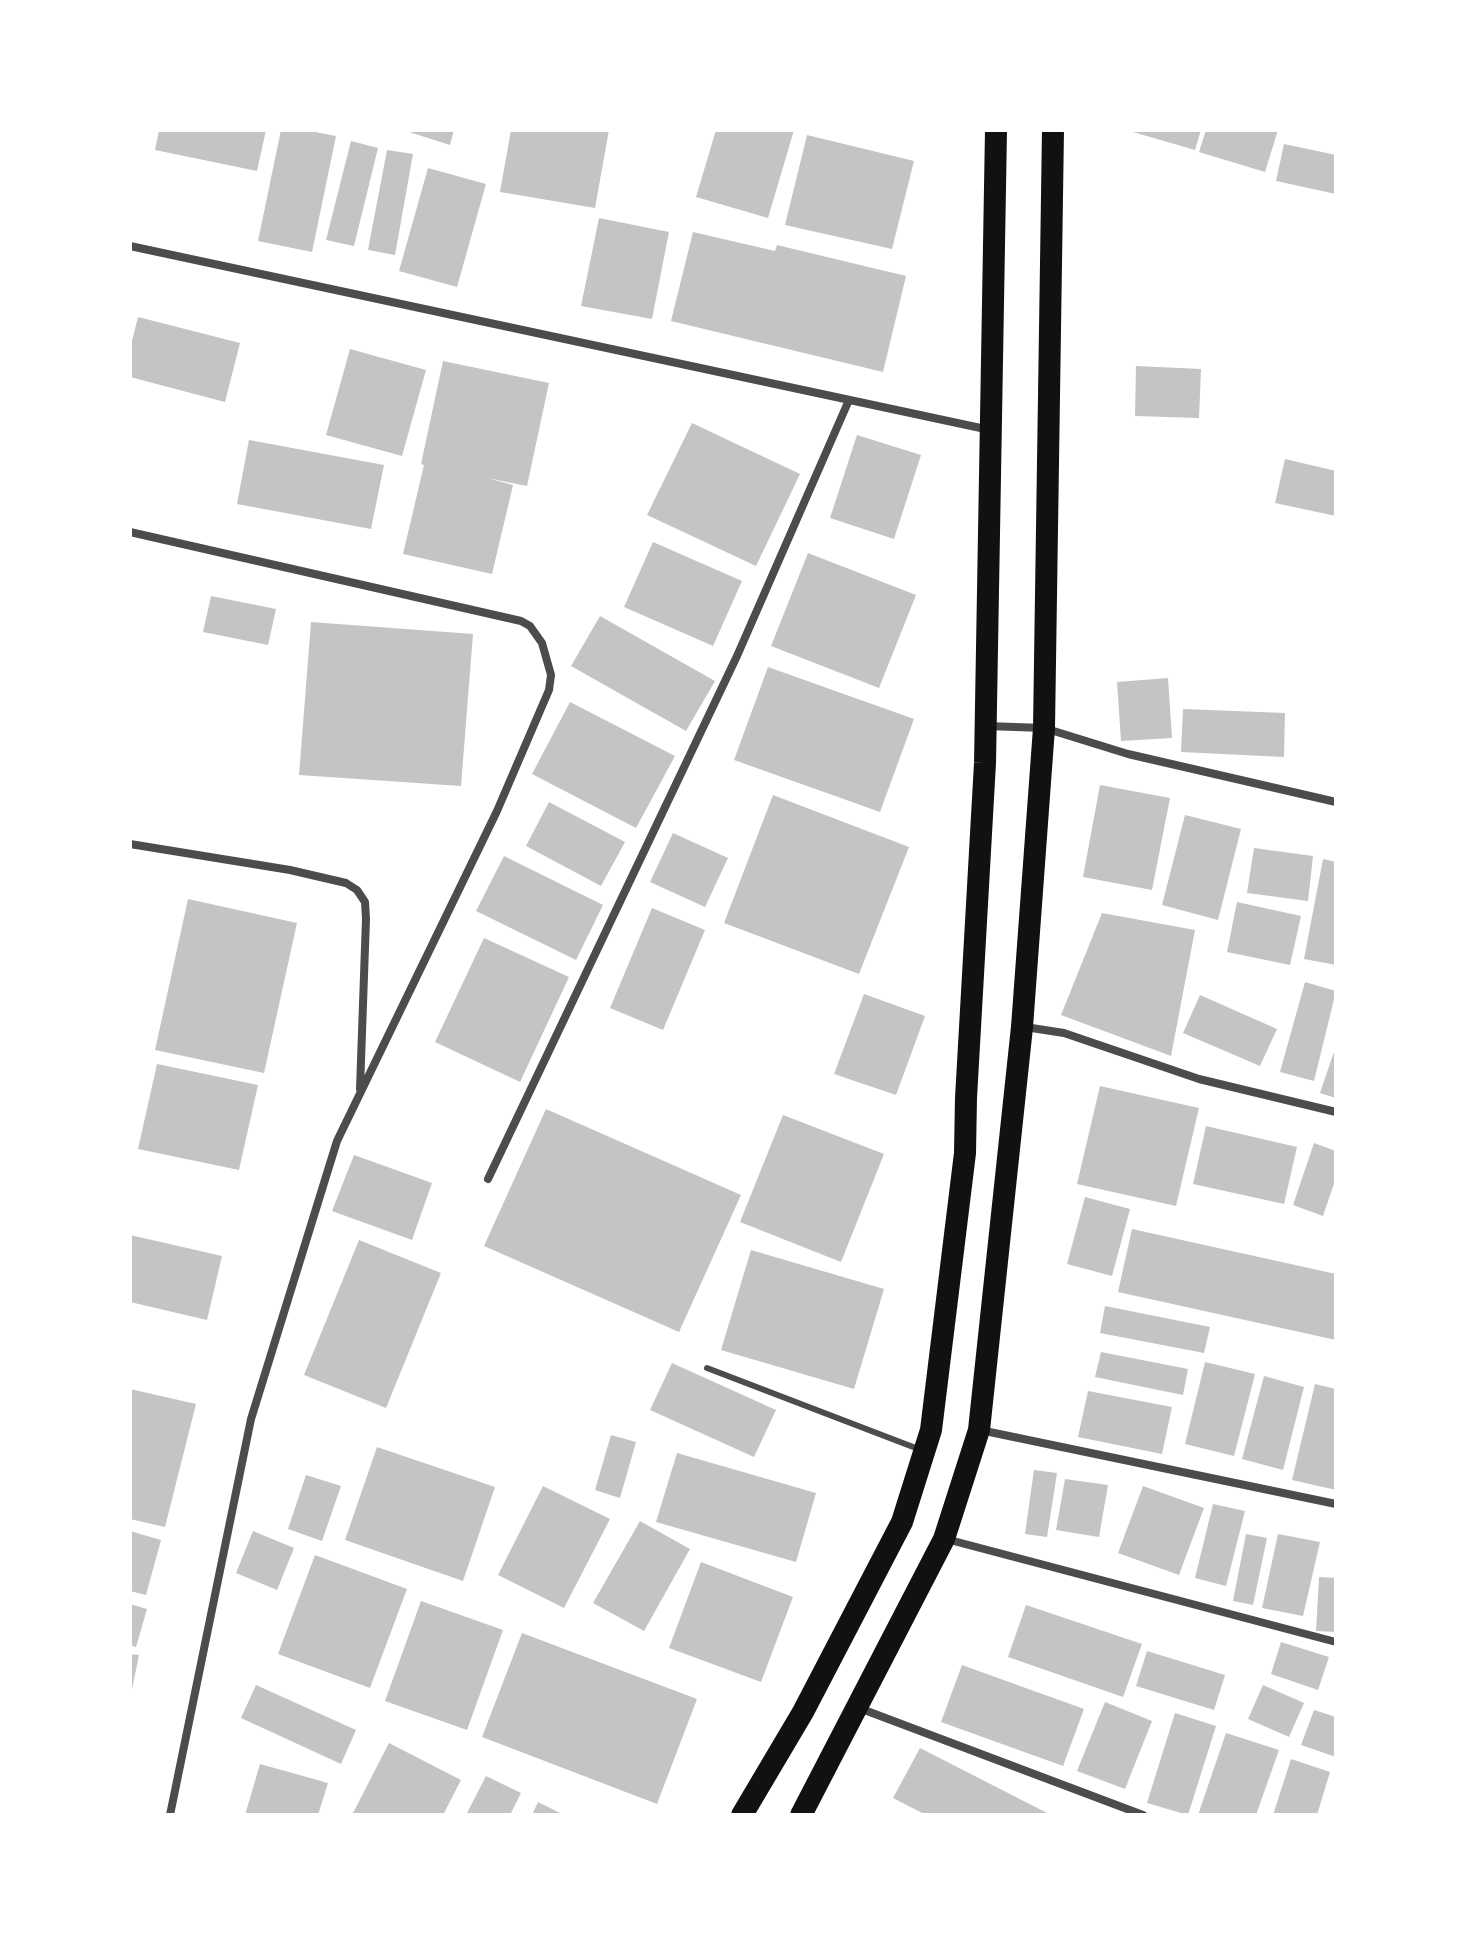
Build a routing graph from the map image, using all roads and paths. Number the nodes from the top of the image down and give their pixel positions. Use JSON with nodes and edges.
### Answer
{"nodes":[{"id":1,"x":996,"y":130,"type":"edge"},
{"id":2,"x":1053,"y":130,"type":"edge"},
{"id":3,"x":130,"y":246,"type":"edge"},
{"id":4,"x":849,"y":400,"type":"junction"},
{"id":5,"x":992,"y":431,"type":"junction"},
{"id":6,"x":130,"y":532,"type":"edge"},
{"id":7,"x":985,"y":726,"type":"junction"},
{"id":8,"x":1044,"y":728,"type":"junction"},
{"id":9,"x":1336,"y":802,"type":"edge"},
{"id":10,"x":130,"y":844,"type":"edge"},
{"id":11,"x":1022,"y":1027,"type":"junction"},
{"id":12,"x":360,"y":1094,"type":"junction"},
{"id":13,"x":1336,"y":1112,"type":"edge"},
{"id":14,"x":488,"y":1179,"type":"dead end"},
{"id":15,"x":707,"y":1368,"type":"dead end"},
{"id":16,"x":979,"y":1430,"type":"junction"},
{"id":17,"x":924,"y":1451,"type":"junction"},
{"id":18,"x":1336,"y":1504,"type":"edge"},
{"id":19,"x":944,"y":1539,"type":"junction"},
{"id":20,"x":1336,"y":1642,"type":"edge"},
{"id":21,"x":856,"y":1707,"type":"junction"},
{"id":22,"x":170,"y":1815,"type":"edge"},
{"id":23,"x":742,"y":1815,"type":"edge"},
{"id":24,"x":801,"y":1815,"type":"edge"},
{"id":25,"x":1143,"y":1815,"type":"edge"}],
"edges":[{"from":1,"to":5,"type":"highway"},
{"from":2,"to":8,"type":"highway"},
{"from":3,"to":4,"type":"street"},
{"from":4,"to":5,"type":"street"},
{"from":4,"to":14,"type":"street"},
{"from":5,"to":7,"type":"highway"},
{"from":6,"to":12,"type":"street"},
{"from":7,"to":8,"type":"street"},
{"from":7,"to":17,"type":"highway"},
{"from":8,"to":9,"type":"street"},
{"from":8,"to":11,"type":"highway"},
{"from":10,"to":12,"type":"street"},
{"from":11,"to":13,"type":"street"},
{"from":11,"to":16,"type":"highway"},
{"from":12,"to":22,"type":"street"},
{"from":15,"to":17,"type":"lane"},
{"from":16,"to":18,"type":"street"},
{"from":16,"to":19,"type":"highway"},
{"from":17,"to":23,"type":"highway"},
{"from":19,"to":20,"type":"street"},
{"from":19,"to":21,"type":"highway"},
{"from":21,"to":24,"type":"highway"},
{"from":21,"to":25,"type":"street"}]}
